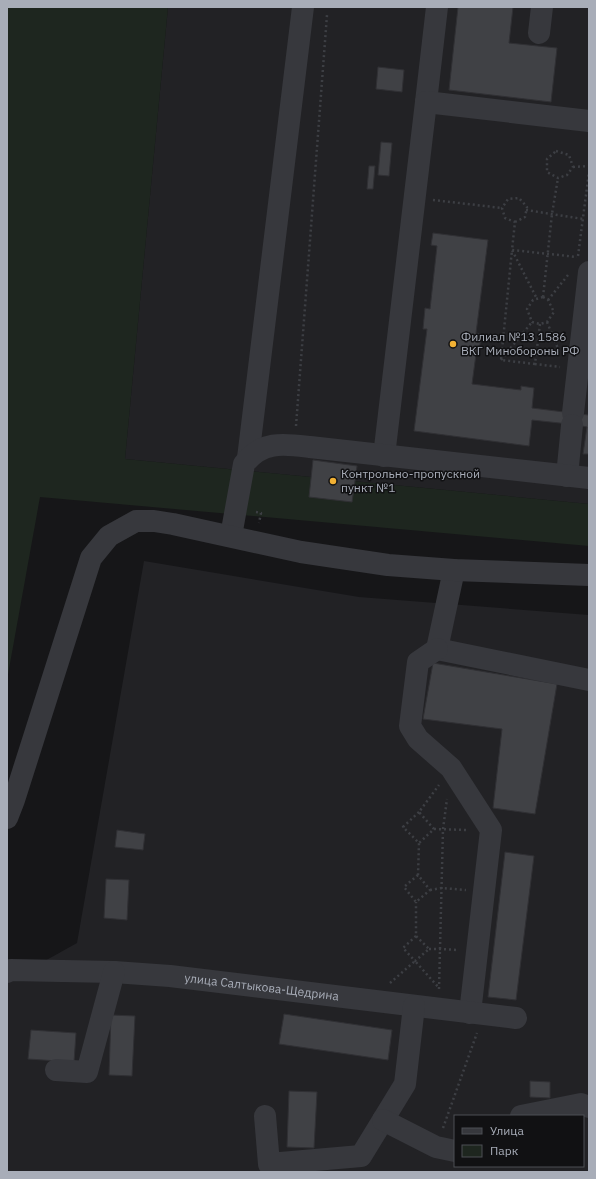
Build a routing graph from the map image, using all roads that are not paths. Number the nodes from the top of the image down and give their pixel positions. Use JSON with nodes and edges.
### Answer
{"nodes":[{"id":1,"x":303,"y":7,"type":"edge"},
{"id":2,"x":437,"y":7,"type":"edge"},
{"id":3,"x":542,"y":7,"type":"edge"},
{"id":4,"x":539,"y":33,"type":"dead end"},
{"id":5,"x":426,"y":102,"type":"junction"},
{"id":6,"x":589,"y":121,"type":"edge"},
{"id":7,"x":579,"y":267,"type":"edge"},
{"id":8,"x":384,"y":456,"type":"junction"},
{"id":9,"x":248,"y":458,"type":"junction"},
{"id":10,"x":567,"y":476,"type":"junction"},
{"id":11,"x":589,"y":478,"type":"edge"},
{"id":12,"x":231,"y":536,"type":"junction"},
{"id":13,"x":454,"y":570,"type":"junction"},
{"id":14,"x":589,"y":575,"type":"edge"},
{"id":15,"x":437,"y":649,"type":"junction"},
{"id":16,"x":589,"y":680,"type":"edge"},
{"id":17,"x":7,"y":818,"type":"edge"},
{"id":18,"x":7,"y":972,"type":"edge"},
{"id":19,"x":114,"y":972,"type":"junction"},
{"id":20,"x":414,"y":1006,"type":"junction"},
{"id":21,"x":476,"y":1014,"type":"junction"},
{"id":22,"x":516,"y":1018,"type":"dead end"},
{"id":23,"x":56,"y":1070,"type":"dead end"},
{"id":24,"x":589,"y":1107,"type":"edge"},
{"id":25,"x":526,"y":1115,"type":"edge"},
{"id":26,"x":265,"y":1116,"type":"dead end"},
{"id":27,"x":383,"y":1120,"type":"junction"},
{"id":28,"x":446,"y":1149,"type":"edge"}],
"edges":[{"from":1,"to":9,"type":"street"},
{"from":2,"to":5,"type":"street"},
{"from":3,"to":4,"type":"street"},
{"from":5,"to":6,"type":"street"},
{"from":5,"to":8,"type":"street"},
{"from":7,"to":10,"type":"street"},
{"from":8,"to":9,"type":"street"},
{"from":8,"to":10,"type":"street"},
{"from":9,"to":12,"type":"street"},
{"from":10,"to":11,"type":"street"},
{"from":12,"to":13,"type":"street"},
{"from":12,"to":17,"type":"street"},
{"from":13,"to":14,"type":"street"},
{"from":13,"to":15,"type":"street"},
{"from":15,"to":16,"type":"street"},
{"from":15,"to":21,"type":"street"},
{"from":18,"to":19,"type":"street","name":"улица Салтыкова-Щедрина"},
{"from":19,"to":20,"type":"street","name":"улица Салтыкова-Щедрина"},
{"from":19,"to":23,"type":"street"},
{"from":20,"to":21,"type":"street","name":"улица Салтыкова-Щедрина"},
{"from":20,"to":27,"type":"street"},
{"from":21,"to":22,"type":"street","name":"улица Салтыкова-Щедрина"},
{"from":24,"to":25,"type":"street"},
{"from":26,"to":27,"type":"street"},
{"from":27,"to":28,"type":"street"}]}
